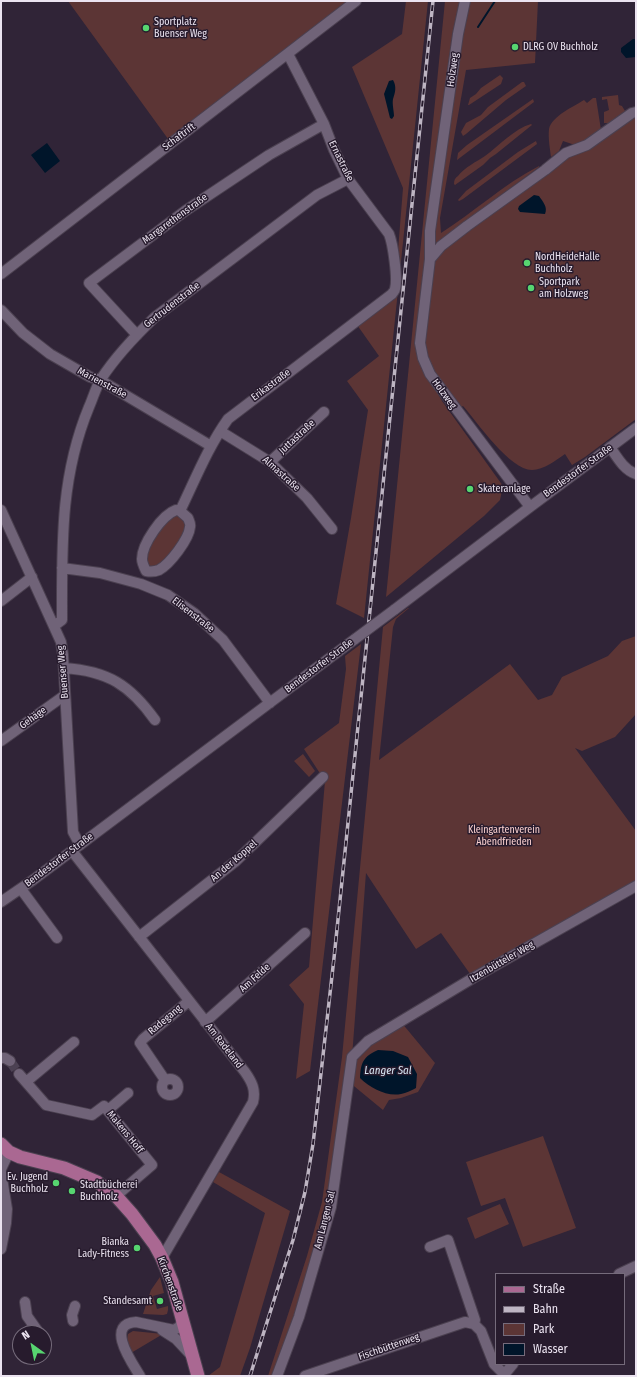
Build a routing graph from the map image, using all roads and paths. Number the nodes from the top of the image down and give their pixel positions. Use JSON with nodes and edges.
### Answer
{"nodes":[{"id":1,"x":356,"y":1,"type":"edge"},
{"id":2,"x":465,"y":1,"type":"edge"},
{"id":3,"x":288,"y":54,"type":"junction"},
{"id":4,"x":636,"y":112,"type":"edge"},
{"id":5,"x":324,"y":124,"type":"junction"},
{"id":6,"x":348,"y":179,"type":"junction"},
{"id":7,"x":430,"y":259,"type":"junction"},
{"id":8,"x":1,"y":274,"type":"edge"},
{"id":9,"x":396,"y":288,"type":"joint"},
{"id":10,"x":1,"y":310,"type":"edge"},
{"id":11,"x":137,"y":335,"type":"junction"},
{"id":12,"x":100,"y":380,"type":"junction"},
{"id":13,"x":324,"y":412,"type":"dead end"},
{"id":14,"x":636,"y":428,"type":"edge"},
{"id":15,"x":220,"y":431,"type":"junction"},
{"id":16,"x":212,"y":446,"type":"junction"},
{"id":17,"x":610,"y":447,"type":"junction"},
{"id":18,"x":270,"y":462,"type":"junction"},
{"id":19,"x":636,"y":474,"type":"edge"},
{"id":20,"x":530,"y":507,"type":"junction"},
{"id":21,"x":1,"y":510,"type":"edge"},
{"id":22,"x":180,"y":511,"type":"junction"},
{"id":23,"x":332,"y":529,"type":"dead end"},
{"id":24,"x":62,"y":568,"type":"junction"},
{"id":25,"x":146,"y":571,"type":"junction"},
{"id":26,"x":32,"y":578,"type":"junction"},
{"id":27,"x":141,"y":584,"type":"junction"},
{"id":28,"x":1,"y":601,"type":"edge"},
{"id":29,"x":54,"y":626,"type":"junction"},
{"id":30,"x":64,"y":668,"type":"junction"},
{"id":31,"x":66,"y":695,"type":"junction"},
{"id":32,"x":270,"y":703,"type":"junction"},
{"id":33,"x":155,"y":720,"type":"dead end"},
{"id":34,"x":1,"y":741,"type":"edge"},
{"id":35,"x":323,"y":777,"type":"dead end"},
{"id":36,"x":80,"y":845,"type":"junction"},
{"id":37,"x":72,"y":851,"type":"junction"},
{"id":38,"x":636,"y":886,"type":"edge"},
{"id":39,"x":21,"y":889,"type":"junction"},
{"id":40,"x":1,"y":902,"type":"edge"},
{"id":41,"x":305,"y":933,"type":"dead end"},
{"id":42,"x":57,"y":938,"type":"dead end"},
{"id":43,"x":139,"y":938,"type":"junction"},
{"id":44,"x":189,"y":1001,"type":"junction"},
{"id":45,"x":205,"y":1022,"type":"junction"},
{"id":46,"x":368,"y":1041,"type":"joint"},
{"id":47,"x":74,"y":1042,"type":"dead end"},
{"id":48,"x":166,"y":1080,"type":"dead end"},
{"id":49,"x":128,"y":1093,"type":"dead end"},
{"id":50,"x":108,"y":1110,"type":"junction"},
{"id":51,"x":5,"y":1148,"type":"edge"},
{"id":52,"x":1,"y":1169,"type":"edge"},
{"id":53,"x":1,"y":1172,"type":"edge"},
{"id":54,"x":116,"y":1196,"type":"junction"},
{"id":55,"x":430,"y":1247,"type":"dead end"},
{"id":56,"x":1,"y":1248,"type":"edge"},
{"id":57,"x":162,"y":1258,"type":"junction"},
{"id":58,"x":636,"y":1266,"type":"edge"},
{"id":59,"x":621,"y":1273,"type":"edge"},
{"id":60,"x":25,"y":1302,"type":"dead end"},
{"id":61,"x":75,"y":1306,"type":"dead end"},
{"id":62,"x":73,"y":1321,"type":"dead end"},
{"id":63,"x":183,"y":1321,"type":"junction"},
{"id":64,"x":474,"y":1324,"type":"junction"},
{"id":65,"x":33,"y":1325,"type":"edge"},
{"id":66,"x":155,"y":1326,"type":"junction"},
{"id":67,"x":192,"y":1357,"type":"junction"},
{"id":68,"x":512,"y":1365,"type":"edge"},
{"id":69,"x":504,"y":1375,"type":"edge"},
{"id":70,"x":140,"y":1376,"type":"edge"},
{"id":71,"x":198,"y":1376,"type":"edge"},
{"id":72,"x":278,"y":1376,"type":"edge"},
{"id":73,"x":305,"y":1376,"type":"edge"}],
"edges":[{"from":1,"to":3,"type":"street","name":"Schaftrift"},
{"from":2,"to":7,"type":"street","name":"Holzweg"},
{"from":3,"to":5,"type":"street","name":"Ernastraße"},
{"from":3,"to":8,"type":"street","name":"Schaftrift"},
{"from":4,"to":7,"type":"street"},
{"from":5,"to":6,"type":"street","name":"Ernastraße"},
{"from":5,"to":11,"type":"street","name":"Margarethenstraße"},
{"from":6,"to":9,"type":"street","name":"Ernastraße"},
{"from":6,"to":11,"type":"street","name":"Gertrudenstraße"},
{"from":7,"to":20,"type":"street","name":"Holzweg"},
{"from":9,"to":15,"type":"street","name":"Erikastraße"},
{"from":10,"to":12,"type":"street","name":"Marienstraße"},
{"from":11,"to":12,"type":"street","name":"Gertrudenstraße"},
{"from":12,"to":16,"type":"street","name":"Marienstraße"},
{"from":12,"to":24,"type":"street","name":"Gertrudenstraße"},
{"from":13,"to":18,"type":"street","name":"Juttastraße"},
{"from":14,"to":17,"type":"street","name":"Bendestorfer Straße"},
{"from":15,"to":16,"type":"street","name":"Erikastraße"},
{"from":15,"to":18,"type":"street","name":"Almastraße"},
{"from":16,"to":22,"type":"street","name":"Erikastraße"},
{"from":17,"to":19,"type":"street"},
{"from":17,"to":20,"type":"street","name":"Bendestorfer Straße"},
{"from":18,"to":23,"type":"street","name":"Almastraße"},
{"from":20,"to":32,"type":"street","name":"Bendestorfer Straße","bridge":true},
{"from":21,"to":26,"type":"street","name":"Buenser Weg"},
{"from":22,"to":25,"type":"street"},
{"from":22,"to":25,"type":"street"},
{"from":24,"to":27,"type":"street","name":"Elisenstraße"},
{"from":24,"to":29,"type":"street","name":"Gertrudenstraße"},
{"from":25,"to":27,"type":"street"},
{"from":26,"to":28,"type":"street"},
{"from":26,"to":29,"type":"street","name":"Buenser Weg"},
{"from":27,"to":32,"type":"street","name":"Elisenstraße"},
{"from":29,"to":30,"type":"street","name":"Buenser Weg"},
{"from":30,"to":31,"type":"street","name":"Buenser Weg"},
{"from":30,"to":33,"type":"street"},
{"from":31,"to":34,"type":"street","name":"Gehäge"},
{"from":31,"to":36,"type":"street","name":"Buenser Weg"},
{"from":32,"to":36,"type":"street","name":"Bendestorfer Straße"},
{"from":35,"to":43,"type":"street","name":"An der Koppel"},
{"from":36,"to":37,"type":"street","name":"Bendestorfer Straße"},
{"from":37,"to":39,"type":"street","name":"Bendestorfer Straße"},
{"from":37,"to":43,"type":"street","name":"Am Radeland"},
{"from":38,"to":46,"type":"street","name":"Itzenbütteler Weg"},
{"from":39,"to":40,"type":"street","name":"Bendestorfer Straße"},
{"from":39,"to":42,"type":"street"},
{"from":41,"to":45,"type":"street","name":"Am Felde"},
{"from":43,"to":44,"type":"street","name":"Am Radeland"},
{"from":44,"to":45,"type":"street","name":"Am Radeland"},
{"from":44,"to":48,"type":"street","name":"Radegang"},
{"from":45,"to":57,"type":"street","name":"Am Radeland"},
{"from":46,"to":72,"type":"street","name":"Am Langen Sal"},
{"from":47,"to":50,"type":"street","name":"Makens Hoff"},
{"from":49,"to":50,"type":"street"},
{"from":50,"to":54,"type":"street","name":"Makens Hoff"},
{"from":51,"to":52,"type":"street"},
{"from":51,"to":54,"type":"main road","name":"Kirchenstraße"},
{"from":53,"to":56,"type":"street"},
{"from":54,"to":57,"type":"main road","name":"Kirchenstraße"},
{"from":55,"to":64,"type":"street"},
{"from":57,"to":63,"type":"main road","name":"Kirchenstraße"},
{"from":58,"to":59,"type":"street"},
{"from":60,"to":65,"type":"street"},
{"from":61,"to":62,"type":"street"},
{"from":63,"to":66,"type":"street"},
{"from":63,"to":67,"type":"main road","name":"Kirchenstraße"},
{"from":64,"to":69,"type":"street"},
{"from":64,"to":73,"type":"street","name":"Fischbüttenweg"},
{"from":66,"to":67,"type":"street"},
{"from":66,"to":70,"type":"street"},
{"from":67,"to":71,"type":"main road","name":"Kirchenstraße"},
{"from":68,"to":69,"type":"street"}]}
